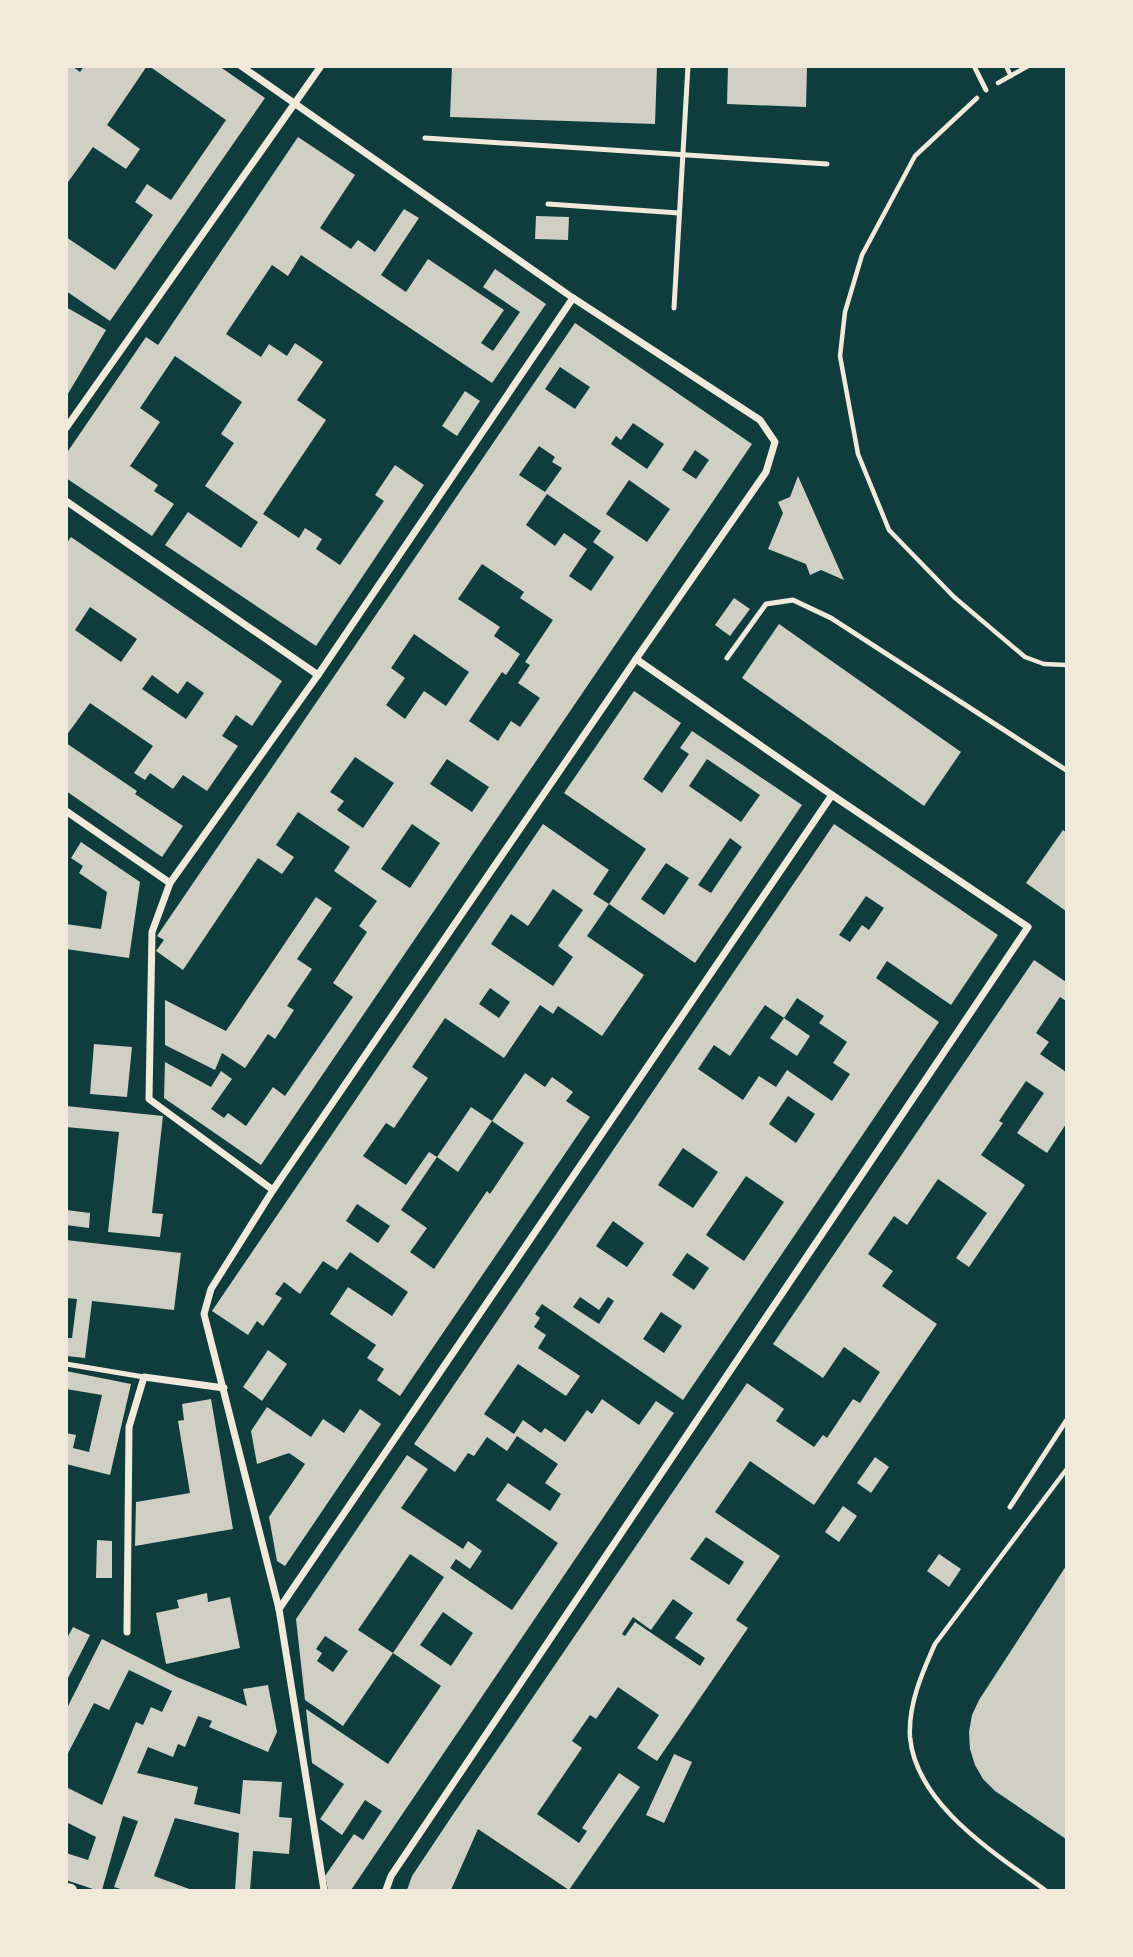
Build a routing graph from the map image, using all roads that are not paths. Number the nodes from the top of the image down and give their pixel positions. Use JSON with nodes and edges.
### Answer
{"nodes":[{"id":1,"x":241,"y":66,"type":"edge"},
{"id":2,"x":321,"y":66,"type":"edge"},
{"id":3,"x":688,"y":66,"type":"edge"},
{"id":4,"x":974,"y":66,"type":"edge"},
{"id":5,"x":986,"y":90,"type":"road end"},
{"id":6,"x":294,"y":103,"type":"junction"},
{"id":7,"x":425,"y":138,"type":"dead end"},
{"id":8,"x":682,"y":155,"type":"junction"},
{"id":9,"x":828,"y":164,"type":"dead end"},
{"id":10,"x":548,"y":204,"type":"dead end"},
{"id":11,"x":679,"y":214,"type":"junction"},
{"id":12,"x":573,"y":298,"type":"junction"},
{"id":13,"x":674,"y":308,"type":"dead end"},
{"id":14,"x":66,"y":428,"type":"edge"},
{"id":15,"x":66,"y":501,"type":"edge"},
{"id":16,"x":727,"y":658,"type":"dead end"},
{"id":17,"x":636,"y":659,"type":"junction"},
{"id":18,"x":318,"y":676,"type":"junction"},
{"id":19,"x":1066,"y":770,"type":"edge"},
{"id":20,"x":832,"y":795,"type":"junction"},
{"id":21,"x":66,"y":811,"type":"edge"},
{"id":22,"x":170,"y":883,"type":"junction"},
{"id":23,"x":273,"y":1190,"type":"junction"},
{"id":24,"x":66,"y":1364,"type":"edge"},
{"id":25,"x":144,"y":1377,"type":"junction"},
{"id":26,"x":224,"y":1388,"type":"junction"},
{"id":27,"x":1066,"y":1421,"type":"edge"},
{"id":28,"x":1010,"y":1507,"type":"dead end"},
{"id":29,"x":279,"y":1609,"type":"junction"},
{"id":30,"x":127,"y":1632,"type":"dead end"},
{"id":31,"x":324,"y":1891,"type":"edge"},
{"id":32,"x":386,"y":1891,"type":"edge"}],
"edges":[{"from":1,"to":6,"type":"street"},
{"from":2,"to":6,"type":"street"},
{"from":3,"to":8,"type":"lane"},
{"from":4,"to":5,"type":"lane"},
{"from":6,"to":12,"type":"street"},
{"from":6,"to":14,"type":"street"},
{"from":7,"to":8,"type":"lane"},
{"from":8,"to":9,"type":"lane"},
{"from":8,"to":11,"type":"lane"},
{"from":10,"to":11,"type":"lane"},
{"from":11,"to":13,"type":"lane"},
{"from":12,"to":17,"type":"street"},
{"from":12,"to":18,"type":"street"},
{"from":15,"to":18,"type":"street"},
{"from":16,"to":19,"type":"lane"},
{"from":17,"to":20,"type":"street"},
{"from":17,"to":23,"type":"street"},
{"from":18,"to":22,"type":"street"},
{"from":20,"to":29,"type":"street"},
{"from":20,"to":32,"type":"street"},
{"from":21,"to":22,"type":"street"},
{"from":22,"to":23,"type":"street"},
{"from":23,"to":26,"type":"street"},
{"from":24,"to":25,"type":"lane"},
{"from":25,"to":26,"type":"street"},
{"from":25,"to":30,"type":"street"},
{"from":26,"to":29,"type":"street"},
{"from":27,"to":28,"type":"lane"},
{"from":29,"to":31,"type":"street"}]}
